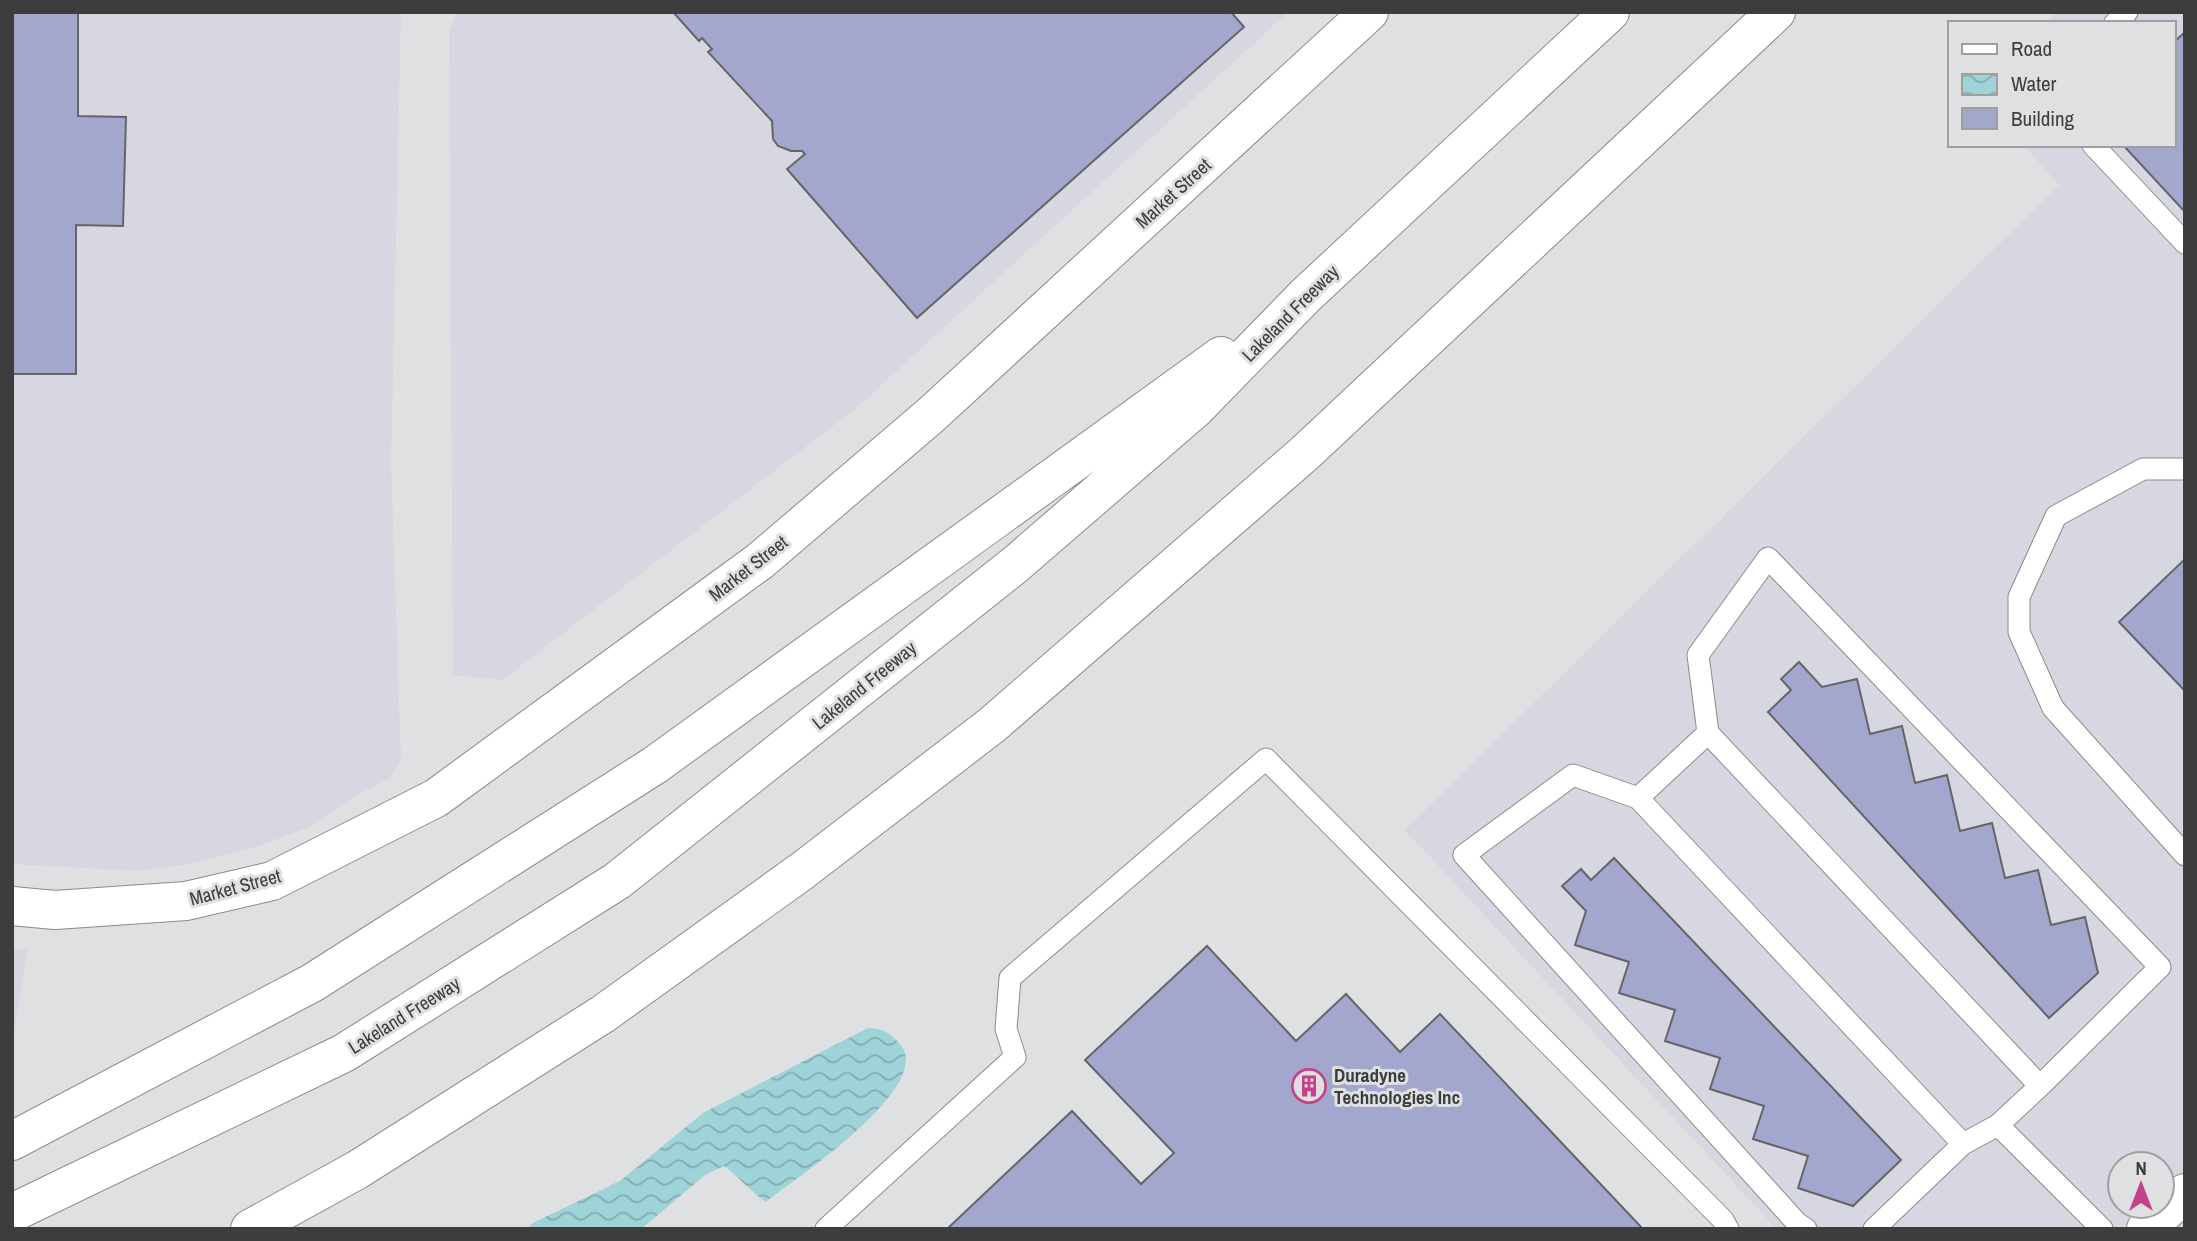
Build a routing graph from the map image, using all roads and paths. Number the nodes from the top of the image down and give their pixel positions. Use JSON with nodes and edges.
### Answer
{"nodes":[{"id":1,"x":1369,"y":12,"type":"edge"},
{"id":2,"x":1610,"y":12,"type":"edge"},
{"id":3,"x":1776,"y":12,"type":"edge"},
{"id":4,"x":2095,"y":147,"type":"edge"},
{"id":5,"x":2185,"y":243,"type":"edge"},
{"id":6,"x":1305,"y":296,"type":"junction"},
{"id":7,"x":2185,"y":469,"type":"edge"},
{"id":8,"x":1707,"y":733,"type":"junction"},
{"id":9,"x":1638,"y":798,"type":"junction"},
{"id":10,"x":2185,"y":855,"type":"edge"},
{"id":11,"x":12,"y":906,"type":"edge"},
{"id":12,"x":2040,"y":1086,"type":"junction"},
{"id":13,"x":1998,"y":1125,"type":"junction"},
{"id":14,"x":12,"y":1141,"type":"edge"},
{"id":15,"x":1964,"y":1144,"type":"junction"},
{"id":16,"x":2185,"y":1193,"type":"edge"},
{"id":17,"x":12,"y":1213,"type":"edge"},
{"id":18,"x":250,"y":1229,"type":"edge"},
{"id":19,"x":826,"y":1229,"type":"edge"},
{"id":20,"x":1728,"y":1229,"type":"edge"},
{"id":21,"x":1806,"y":1229,"type":"edge"},
{"id":22,"x":1874,"y":1229,"type":"edge"},
{"id":23,"x":2102,"y":1229,"type":"edge"},
{"id":24,"x":2146,"y":1229,"type":"edge"}],
"edges":[{"from":1,"to":11,"type":"main road","name":"Market Street"},
{"from":2,"to":6,"type":"main road","name":"Lakeland Freeway"},
{"from":3,"to":18,"type":"main road"},
{"from":4,"to":5,"type":"lane"},
{"from":6,"to":14,"type":"main road"},
{"from":6,"to":17,"type":"main road","name":"Lakeland Freeway"},
{"from":7,"to":10,"type":"lane"},
{"from":8,"to":9,"type":"lane"},
{"from":8,"to":12,"type":"lane"},
{"from":8,"to":12,"type":"lane"},
{"from":9,"to":15,"type":"lane"},
{"from":9,"to":21,"type":"lane"},
{"from":12,"to":13,"type":"lane"},
{"from":13,"to":15,"type":"lane"},
{"from":13,"to":23,"type":"lane"},
{"from":15,"to":22,"type":"lane"},
{"from":16,"to":24,"type":"main road"},
{"from":19,"to":20,"type":"lane"}]}
